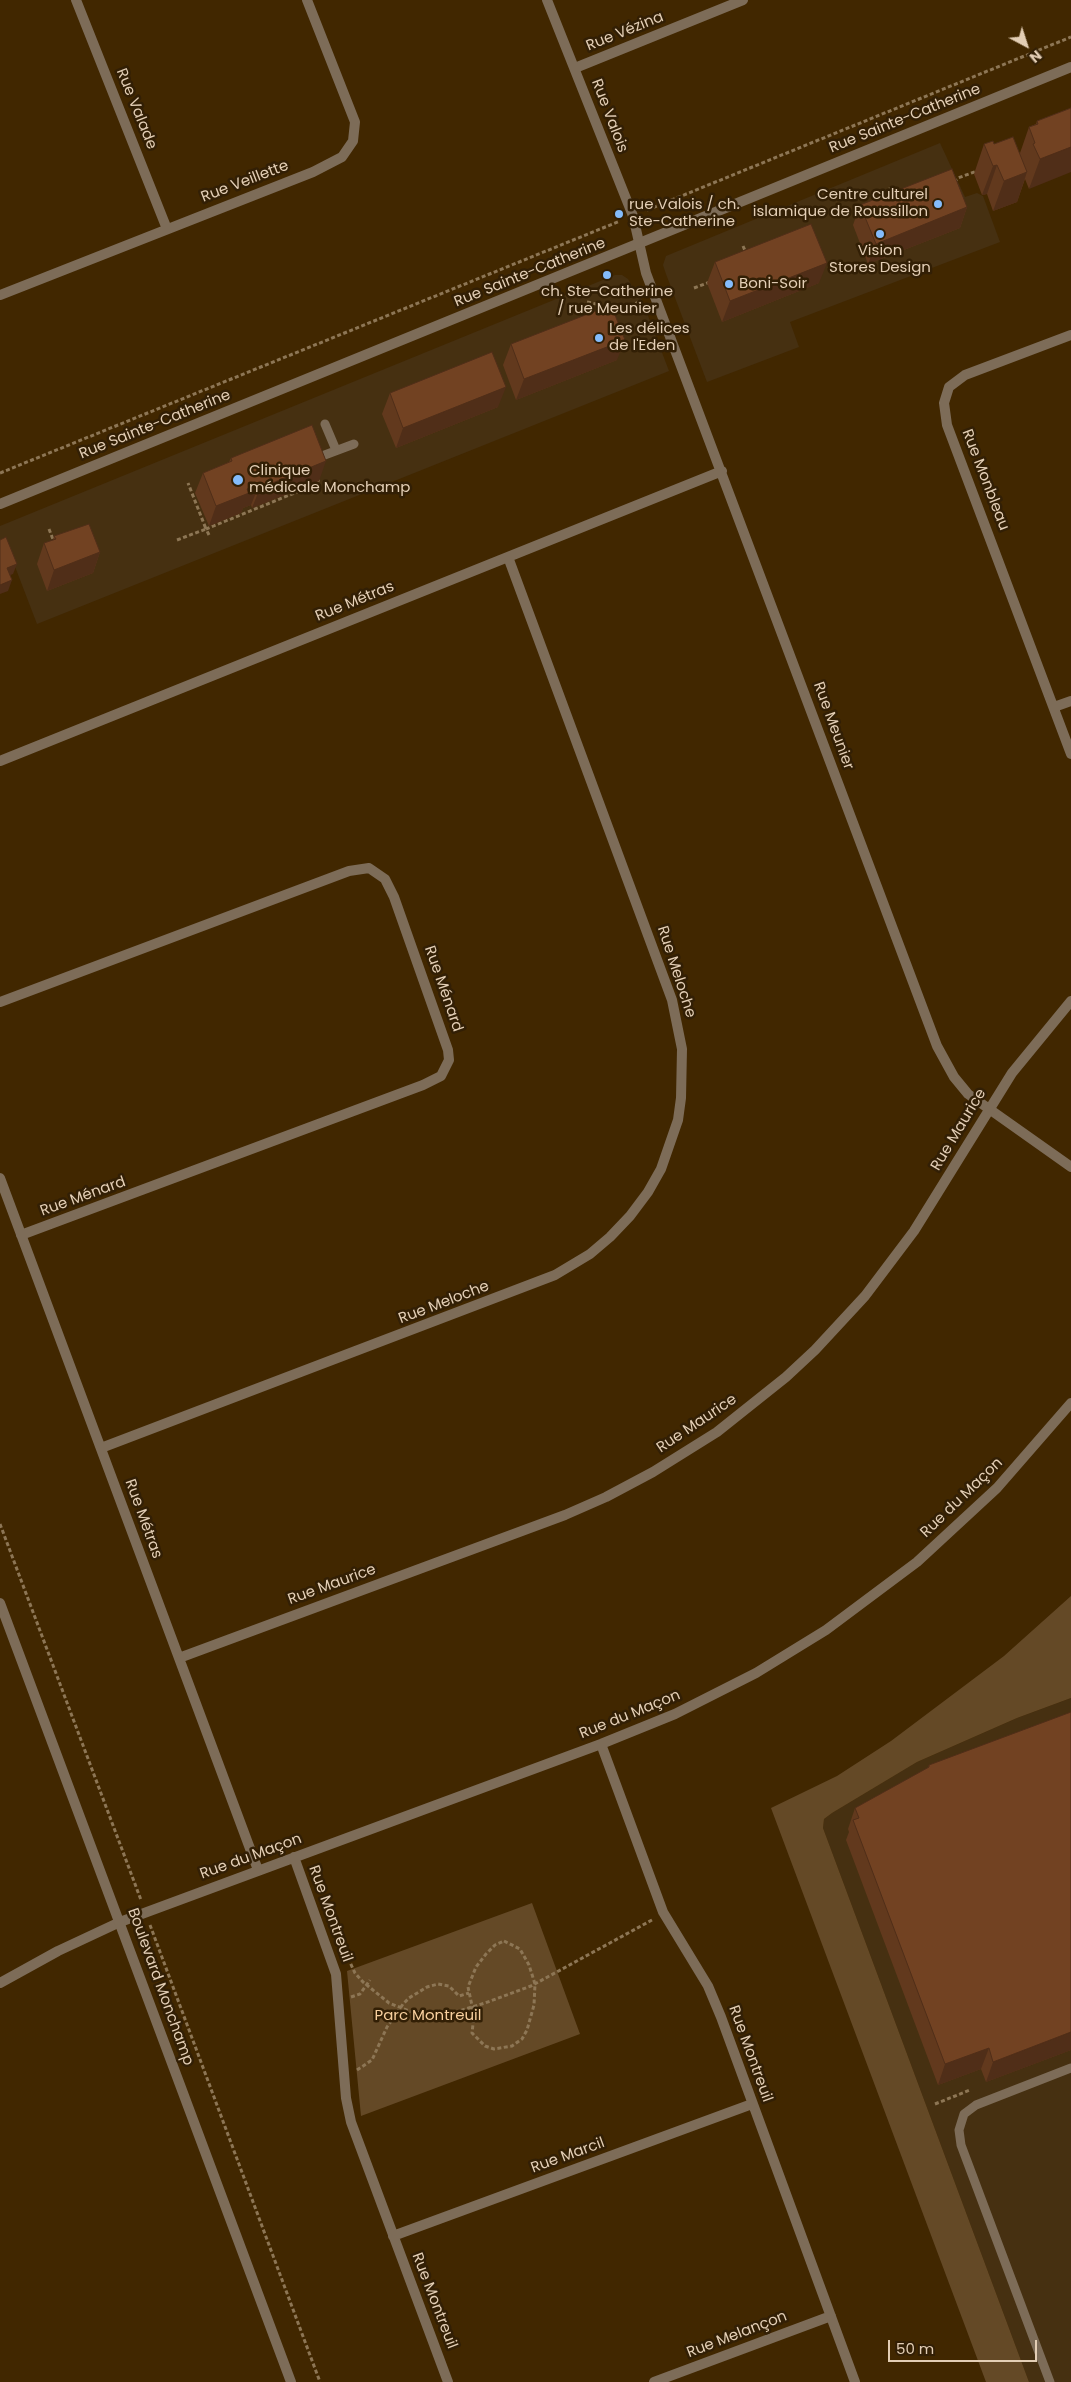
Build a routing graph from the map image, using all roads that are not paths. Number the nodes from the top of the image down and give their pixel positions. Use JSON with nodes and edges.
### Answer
{"nodes":[{"id":1,"x":76,"y":0,"type":"edge"},
{"id":2,"x":307,"y":0,"type":"edge"},
{"id":3,"x":547,"y":0,"type":"edge"},
{"id":4,"x":743,"y":0,"type":"edge"},
{"id":5,"x":575,"y":68,"type":"junction"},
{"id":6,"x":1071,"y":68,"type":"edge"},
{"id":7,"x":167,"y":229,"type":"junction"},
{"id":8,"x":639,"y":244,"type":"junction"},
{"id":9,"x":0,"y":295,"type":"edge"},
{"id":10,"x":1071,"y":335,"type":"edge"},
{"id":11,"x":325,"y":424,"type":"dead end"},
{"id":12,"x":354,"y":444,"type":"dead end"},
{"id":13,"x":336,"y":450,"type":"junction"},
{"id":14,"x":322,"y":456,"type":"edge"},
{"id":15,"x":722,"y":471,"type":"junction"},
{"id":16,"x":0,"y":504,"type":"edge"},
{"id":17,"x":508,"y":557,"type":"junction"},
{"id":18,"x":1071,"y":701,"type":"edge"},
{"id":19,"x":1054,"y":707,"type":"junction"},
{"id":20,"x":1071,"y":754,"type":"edge"},
{"id":21,"x":0,"y":760,"type":"edge"},
{"id":22,"x":1071,"y":1001,"type":"edge"},
{"id":23,"x":0,"y":1002,"type":"edge"},
{"id":24,"x":988,"y":1110,"type":"junction"},
{"id":25,"x":1071,"y":1167,"type":"edge"},
{"id":26,"x":0,"y":1178,"type":"edge"},
{"id":27,"x":21,"y":1235,"type":"junction"},
{"id":28,"x":1071,"y":1402,"type":"edge"},
{"id":29,"x":101,"y":1448,"type":"junction"},
{"id":30,"x":0,"y":1603,"type":"edge"},
{"id":31,"x":179,"y":1658,"type":"junction"},
{"id":32,"x":600,"y":1744,"type":"junction"},
{"id":33,"x":294,"y":1857,"type":"junction"},
{"id":34,"x":258,"y":1870,"type":"junction"},
{"id":35,"x":120,"y":1922,"type":"junction"},
{"id":36,"x":0,"y":1983,"type":"edge"},
{"id":37,"x":1071,"y":2068,"type":"edge"},
{"id":38,"x":752,"y":2104,"type":"junction"},
{"id":39,"x":393,"y":2236,"type":"junction"},
{"id":40,"x":831,"y":2316,"type":"junction"},
{"id":41,"x":291,"y":2382,"type":"edge"},
{"id":42,"x":448,"y":2382,"type":"edge"},
{"id":43,"x":654,"y":2382,"type":"edge"},
{"id":44,"x":855,"y":2382,"type":"edge"},
{"id":45,"x":1050,"y":2382,"type":"edge"}],
"edges":[{"from":1,"to":7,"type":"street","name":"Rue Valade"},
{"from":2,"to":7,"type":"street","name":"Rue Veillette"},
{"from":3,"to":5,"type":"street","name":"Rue Valois"},
{"from":4,"to":5,"type":"street","name":"Rue Vézina"},
{"from":5,"to":8,"type":"street","name":"Rue Valois"},
{"from":6,"to":8,"type":"street","name":"Rue Sainte-Catherine"},
{"from":7,"to":9,"type":"street","name":"Rue Veillette"},
{"from":8,"to":15,"type":"street","name":"Rue Meunier"},
{"from":8,"to":16,"type":"street","name":"Rue Sainte-Catherine"},
{"from":10,"to":19,"type":"street","name":"Rue Monbleau"},
{"from":11,"to":13,"type":"lane"},
{"from":12,"to":13,"type":"lane"},
{"from":13,"to":14,"type":"lane"},
{"from":15,"to":17,"type":"street","name":"Rue Métras"},
{"from":15,"to":24,"type":"street","name":"Rue Meunier"},
{"from":17,"to":21,"type":"street","name":"Rue Métras"},
{"from":17,"to":29,"type":"street","name":"Rue Meloche"},
{"from":18,"to":19,"type":"street"},
{"from":19,"to":20,"type":"street","name":"Rue Monbleau"},
{"from":22,"to":24,"type":"street","name":"Rue Maurice"},
{"from":23,"to":27,"type":"street","name":"Rue Ménard"},
{"from":24,"to":25,"type":"street","name":"Rue Meunier"},
{"from":24,"to":31,"type":"street","name":"Rue Maurice"},
{"from":26,"to":27,"type":"street","name":"Rue Métras"},
{"from":27,"to":29,"type":"street","name":"Rue Métras"},
{"from":28,"to":32,"type":"street","name":"Rue du Maçon"},
{"from":29,"to":31,"type":"street","name":"Rue Métras"},
{"from":30,"to":35,"type":"street","name":"Boulevard Monchamp"},
{"from":31,"to":34,"type":"street","name":"Rue Métras"},
{"from":32,"to":33,"type":"street","name":"Rue du Maçon"},
{"from":32,"to":38,"type":"street","name":"Rue Montreuil"},
{"from":33,"to":34,"type":"street","name":"Rue du Maçon"},
{"from":33,"to":39,"type":"street","name":"Rue Montreuil"},
{"from":34,"to":35,"type":"street","name":"Rue du Maçon"},
{"from":35,"to":36,"type":"street","name":"Rue du Maçon"},
{"from":35,"to":41,"type":"street","name":"Boulevard Monchamp"},
{"from":37,"to":45,"type":"lane"},
{"from":38,"to":39,"type":"street","name":"Rue Marcil"},
{"from":38,"to":40,"type":"street","name":"Rue Montreuil"},
{"from":39,"to":42,"type":"street","name":"Rue Montreuil"},
{"from":40,"to":43,"type":"street","name":"Rue Melançon"},
{"from":40,"to":44,"type":"street","name":"Rue Montreuil"}]}
